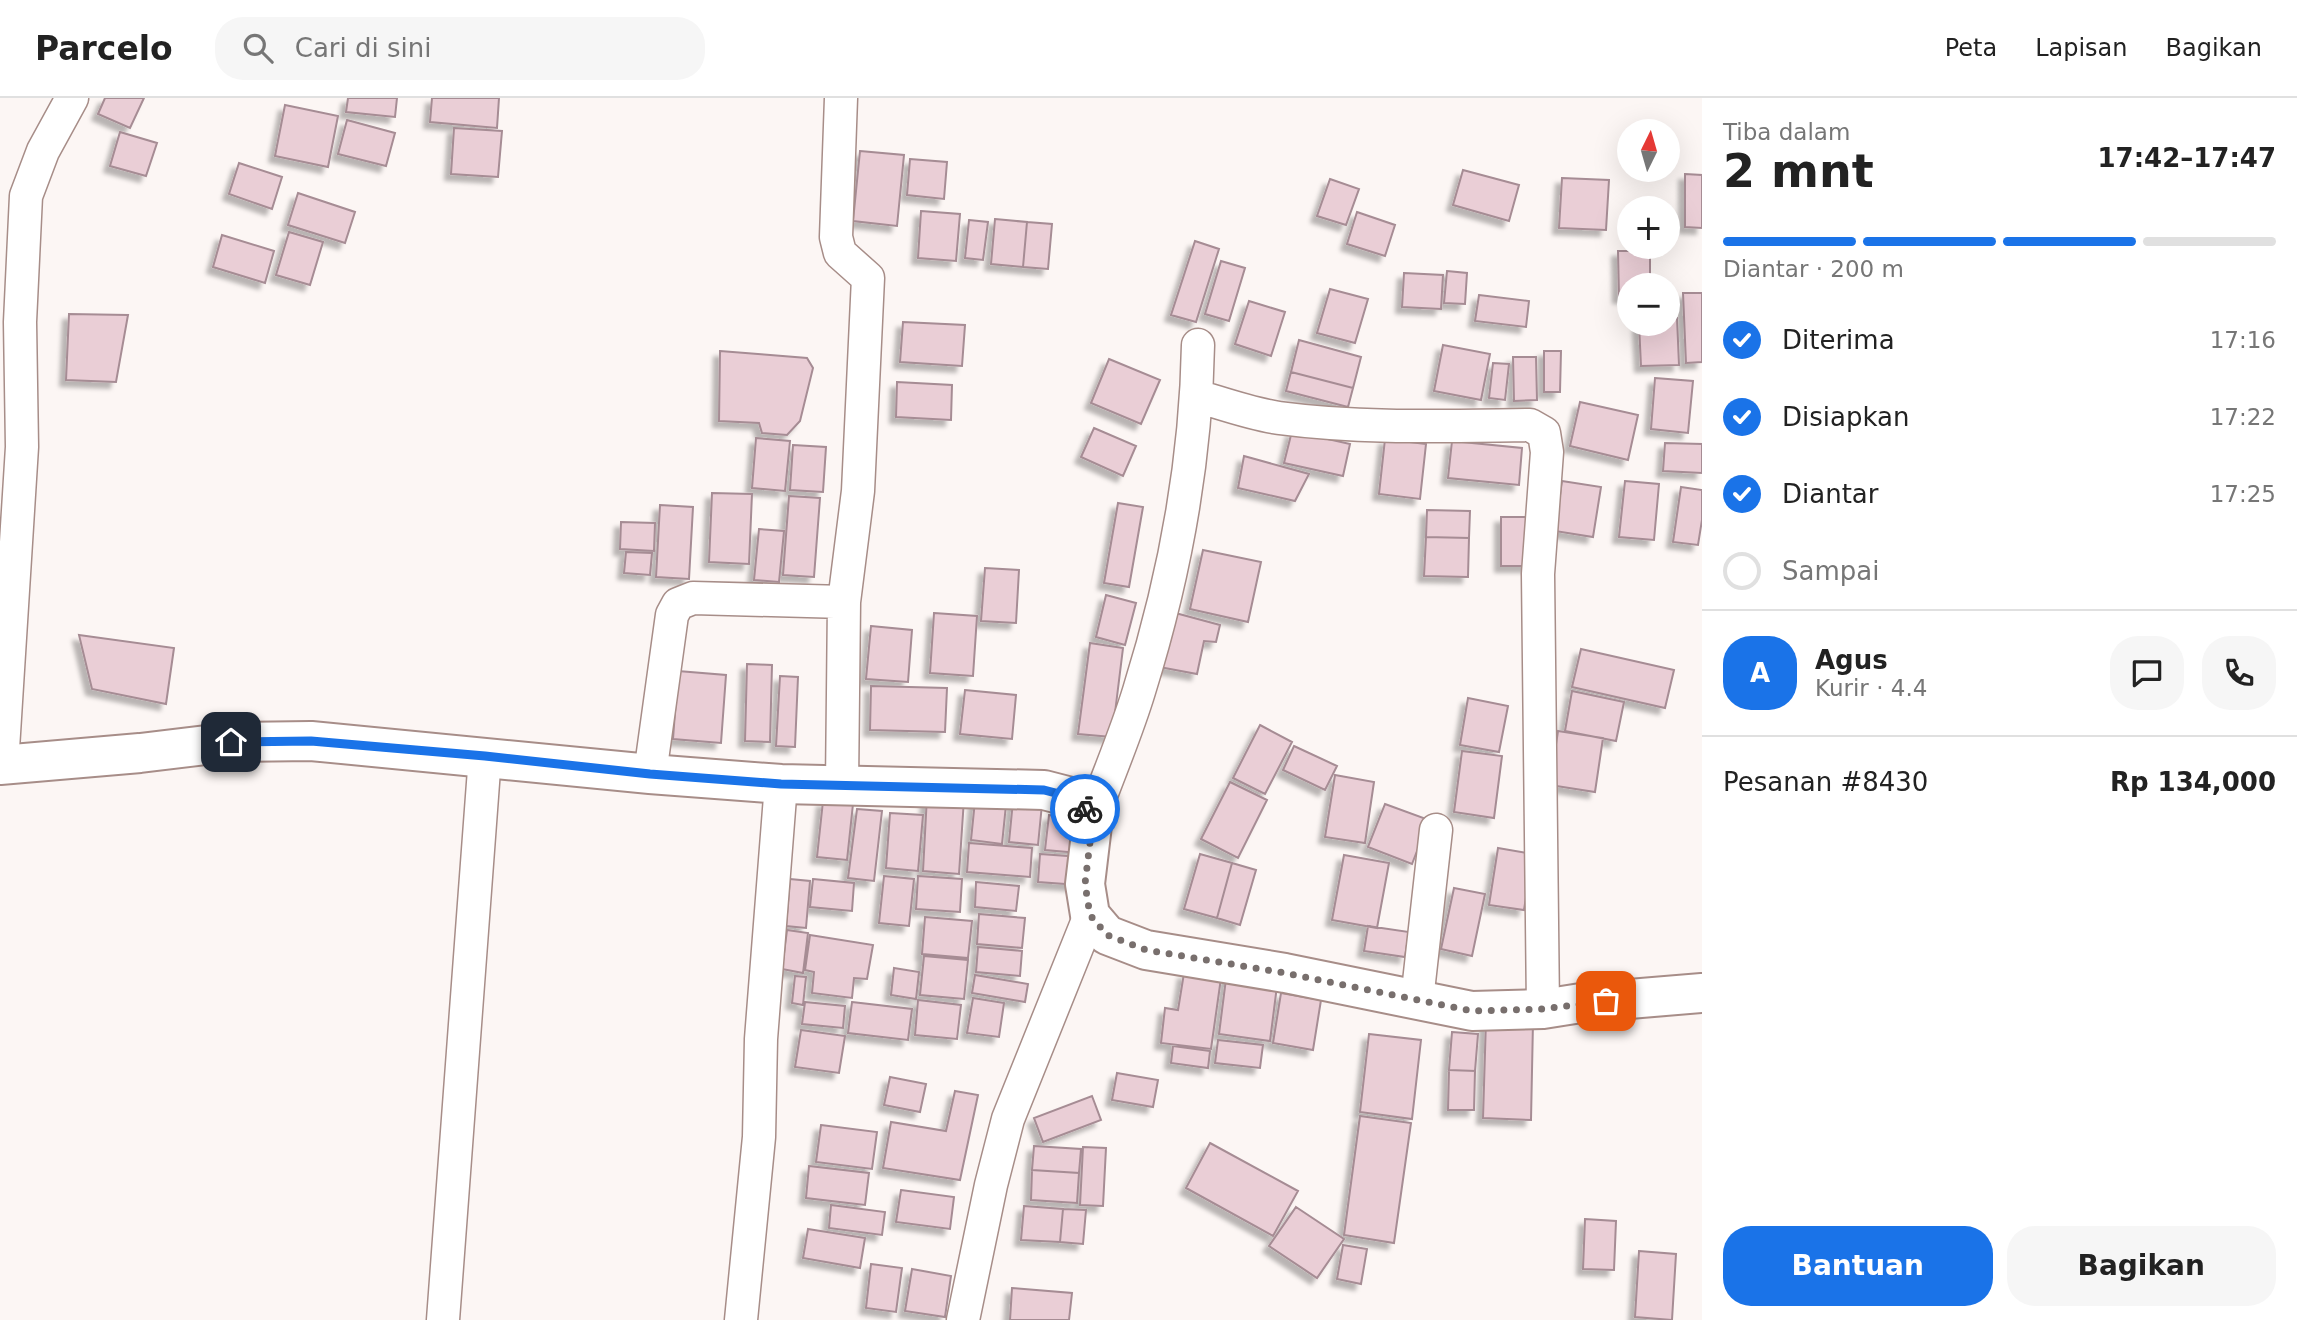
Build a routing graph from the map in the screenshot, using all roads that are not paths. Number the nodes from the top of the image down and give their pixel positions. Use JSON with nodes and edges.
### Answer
{"nodes":[{"id":1,"x":72,"y":98,"type":"edge"},
{"id":2,"x":841,"y":98,"type":"edge"},
{"id":3,"x":1198,"y":345,"type":"dead end"},
{"id":4,"x":1197,"y":396,"type":"junction"},
{"id":5,"x":844,"y":602,"type":"junction"},
{"id":6,"x":485,"y":756,"type":"junction"},
{"id":7,"x":1,"y":765,"type":"edge"},
{"id":8,"x":650,"y":774,"type":"junction"},
{"id":9,"x":781,"y":784,"type":"junction"},
{"id":10,"x":842,"y":785,"type":"junction"},
{"id":11,"x":1093,"y":817,"type":"junction"},
{"id":12,"x":1436,"y":830,"type":"dead end"},
{"id":13,"x":1090,"y":915,"type":"junction"},
{"id":14,"x":1702,"y":994,"type":"edge"},
{"id":15,"x":1417,"y":1000,"type":"junction"},
{"id":16,"x":1543,"y":1009,"type":"junction"},
{"id":17,"x":443,"y":1320,"type":"edge"},
{"id":18,"x":741,"y":1320,"type":"edge"},
{"id":19,"x":963,"y":1320,"type":"edge"}],
"edges":[{"from":1,"to":7,"type":"street"},
{"from":2,"to":5,"type":"street"},
{"from":3,"to":4,"type":"street"},
{"from":4,"to":11,"type":"street"},
{"from":4,"to":16,"type":"street"},
{"from":5,"to":8,"type":"street"},
{"from":5,"to":10,"type":"street"},
{"from":6,"to":7,"type":"street"},
{"from":6,"to":8,"type":"street"},
{"from":6,"to":17,"type":"street"},
{"from":8,"to":9,"type":"street"},
{"from":9,"to":10,"type":"street"},
{"from":9,"to":18,"type":"street"},
{"from":10,"to":11,"type":"street"},
{"from":11,"to":13,"type":"street"},
{"from":12,"to":15,"type":"street"},
{"from":13,"to":15,"type":"street"},
{"from":13,"to":19,"type":"street"},
{"from":14,"to":16,"type":"street"},
{"from":15,"to":16,"type":"street"}]}
